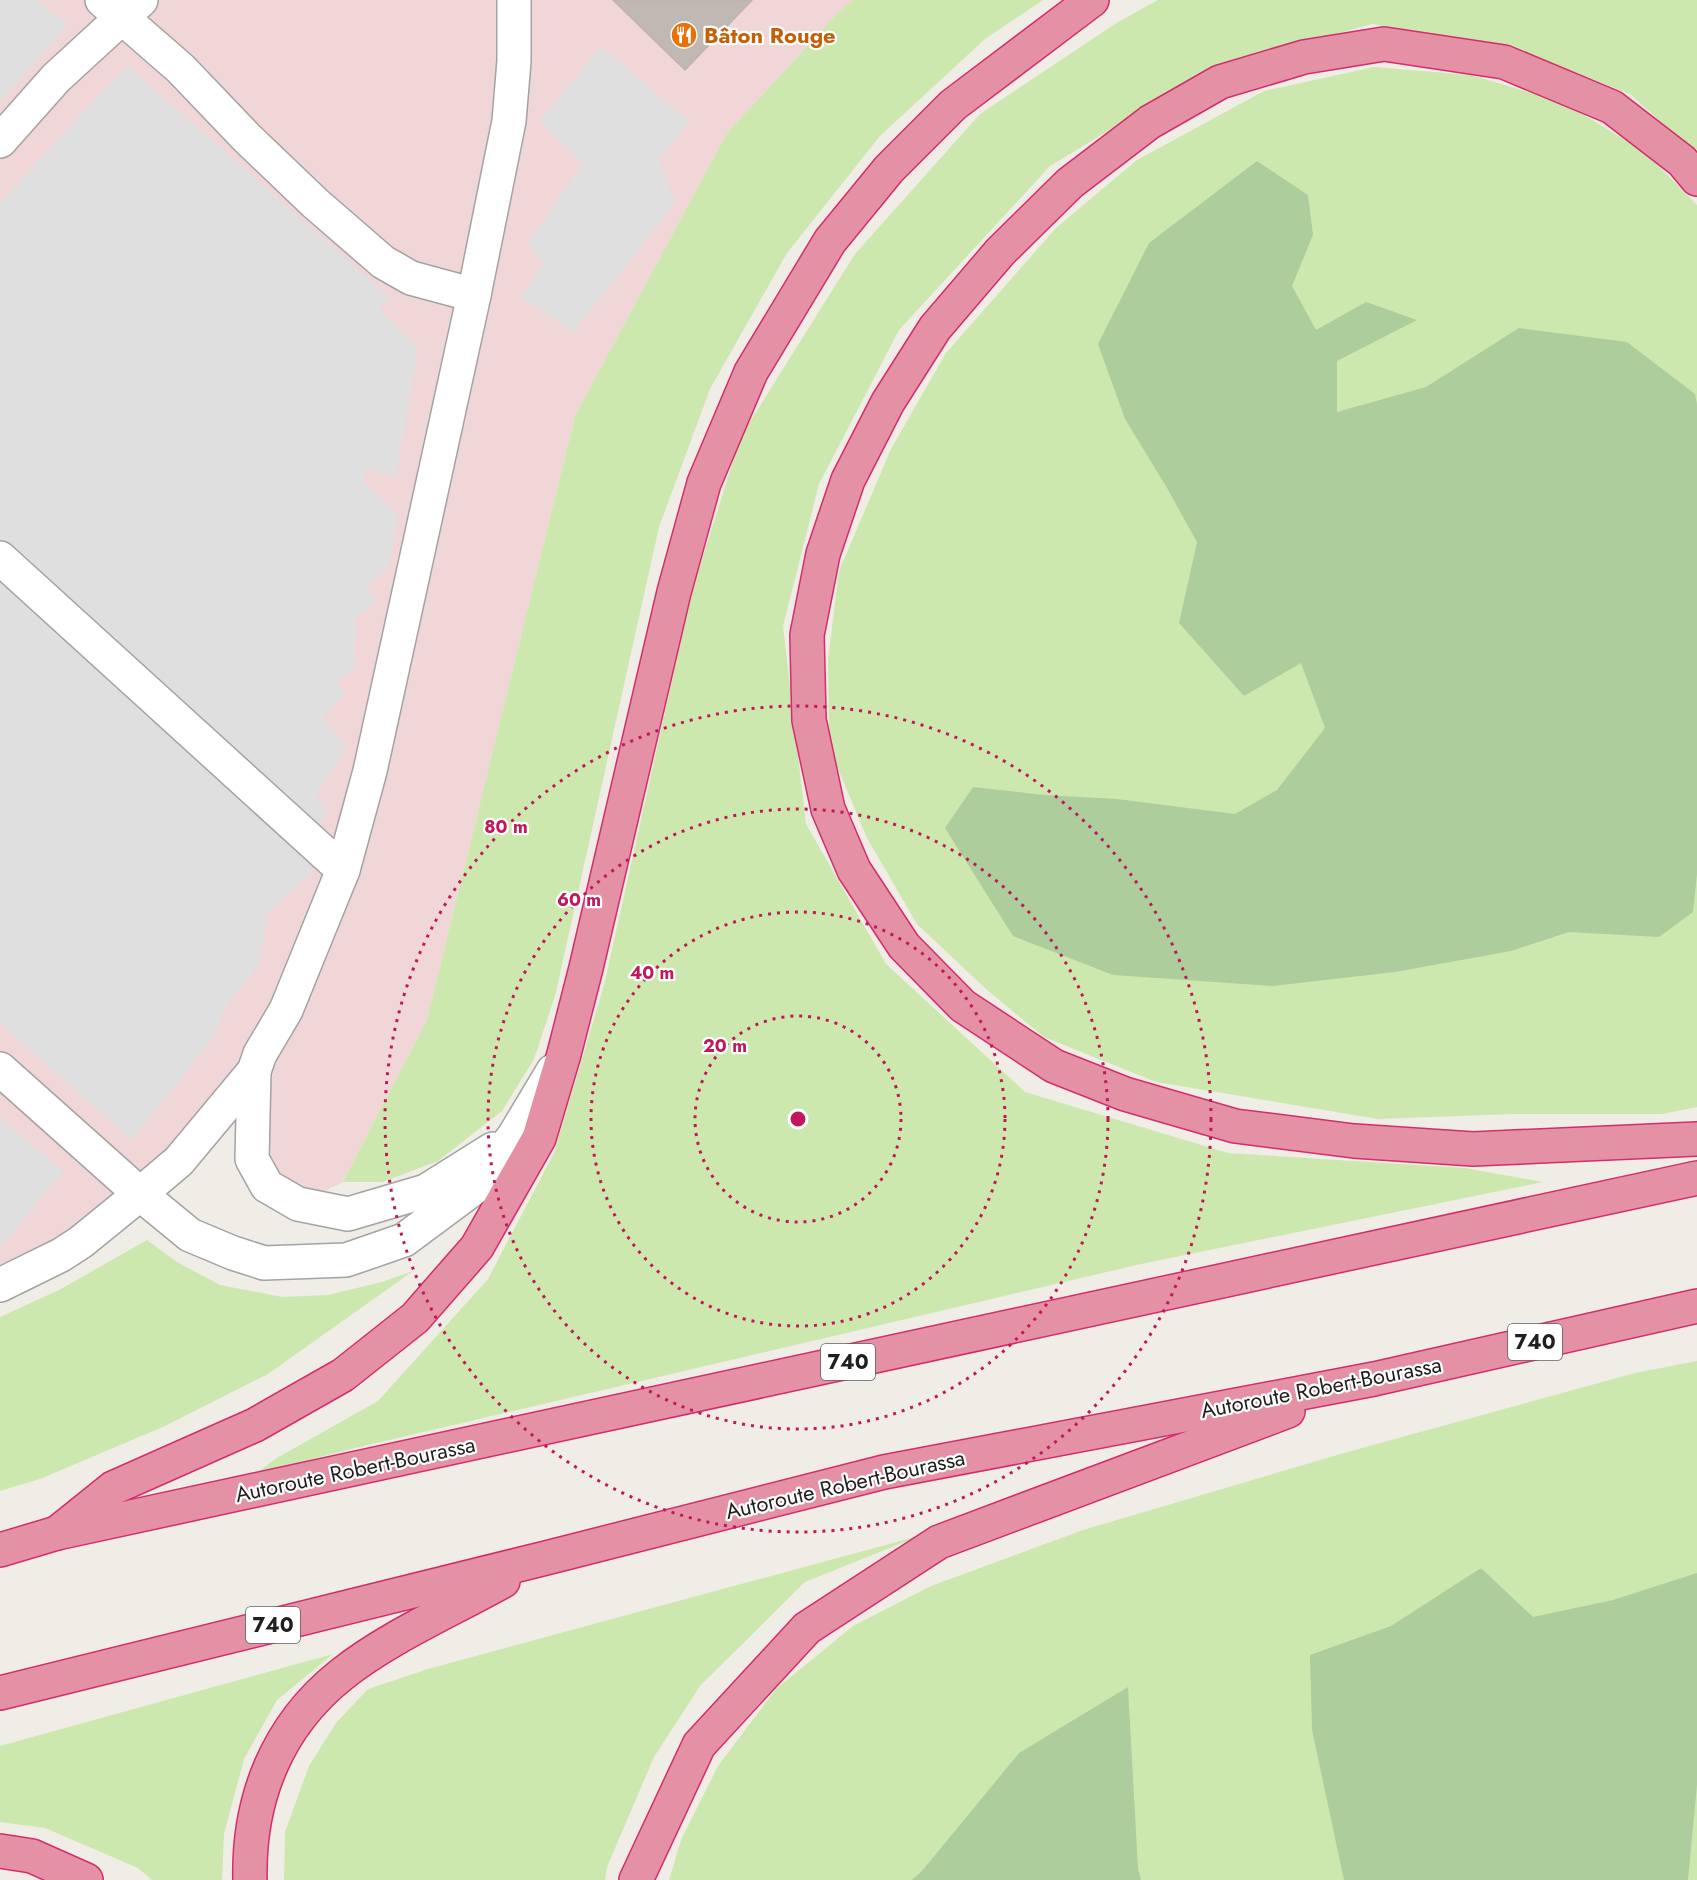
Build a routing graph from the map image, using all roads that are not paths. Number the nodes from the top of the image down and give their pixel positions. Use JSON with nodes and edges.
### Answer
{"nodes":[{"id":1,"x":514,"y":0,"type":"edge"},
{"id":2,"x":1092,"y":0,"type":"edge"},
{"id":3,"x":122,"y":6,"type":"edge"},
{"id":4,"x":0,"y":141,"type":"edge"},
{"id":5,"x":1697,"y":179,"type":"edge"},
{"id":6,"x":474,"y":295,"type":"junction"},
{"id":7,"x":0,"y":558,"type":"edge"},
{"id":8,"x":343,"y":870,"type":"junction"},
{"id":9,"x":564,"y":1054,"type":"junction"},
{"id":10,"x":0,"y":1069,"type":"edge"},
{"id":11,"x":254,"y":1071,"type":"junction"},
{"id":12,"x":514,"y":1136,"type":"junction"},
{"id":13,"x":1697,"y":1139,"type":"edge"},
{"id":14,"x":1697,"y":1178,"type":"edge"},
{"id":15,"x":140,"y":1194,"type":"junction"},
{"id":16,"x":0,"y":1284,"type":"edge"},
{"id":17,"x":1697,"y":1306,"type":"edge"},
{"id":18,"x":1374,"y":1378,"type":"junction"},
{"id":19,"x":57,"y":1533,"type":"junction"},
{"id":20,"x":0,"y":1550,"type":"edge"},
{"id":21,"x":546,"y":1558,"type":"junction"},
{"id":22,"x":0,"y":1693,"type":"edge"},
{"id":23,"x":0,"y":1851,"type":"edge"},
{"id":24,"x":86,"y":1880,"type":"edge"},
{"id":25,"x":250,"y":1880,"type":"edge"},
{"id":26,"x":636,"y":1880,"type":"edge"}],
"edges":[{"from":1,"to":6,"type":"lane"},
{"from":2,"to":9,"type":"highway"},
{"from":3,"to":4,"type":"lane"},
{"from":3,"to":6,"type":"lane"},
{"from":5,"to":13,"type":"highway"},
{"from":6,"to":8,"type":"lane"},
{"from":7,"to":8,"type":"lane"},
{"from":8,"to":11,"type":"lane"},
{"from":9,"to":12,"type":"lane"},
{"from":9,"to":19,"type":"highway"},
{"from":10,"to":15,"type":"lane"},
{"from":11,"to":12,"type":"lane"},
{"from":11,"to":15,"type":"lane"},
{"from":12,"to":15,"type":"lane"},
{"from":14,"to":19,"type":"highway","name":"Autoroute Robert-Bourassa","number":"740"},
{"from":15,"to":16,"type":"lane"},
{"from":17,"to":18,"type":"highway","name":"Autoroute Robert-Bourassa","number":"740"},
{"from":18,"to":21,"type":"highway","name":"Autoroute Robert-Bourassa","number":"740"},
{"from":18,"to":26,"type":"highway"},
{"from":19,"to":20,"type":"highway","name":"Autoroute Robert-Bourassa","number":"740"},
{"from":21,"to":22,"type":"highway","name":"Autoroute Robert-Bourassa","number":"740"},
{"from":21,"to":25,"type":"highway"},
{"from":23,"to":24,"type":"highway"}]}
